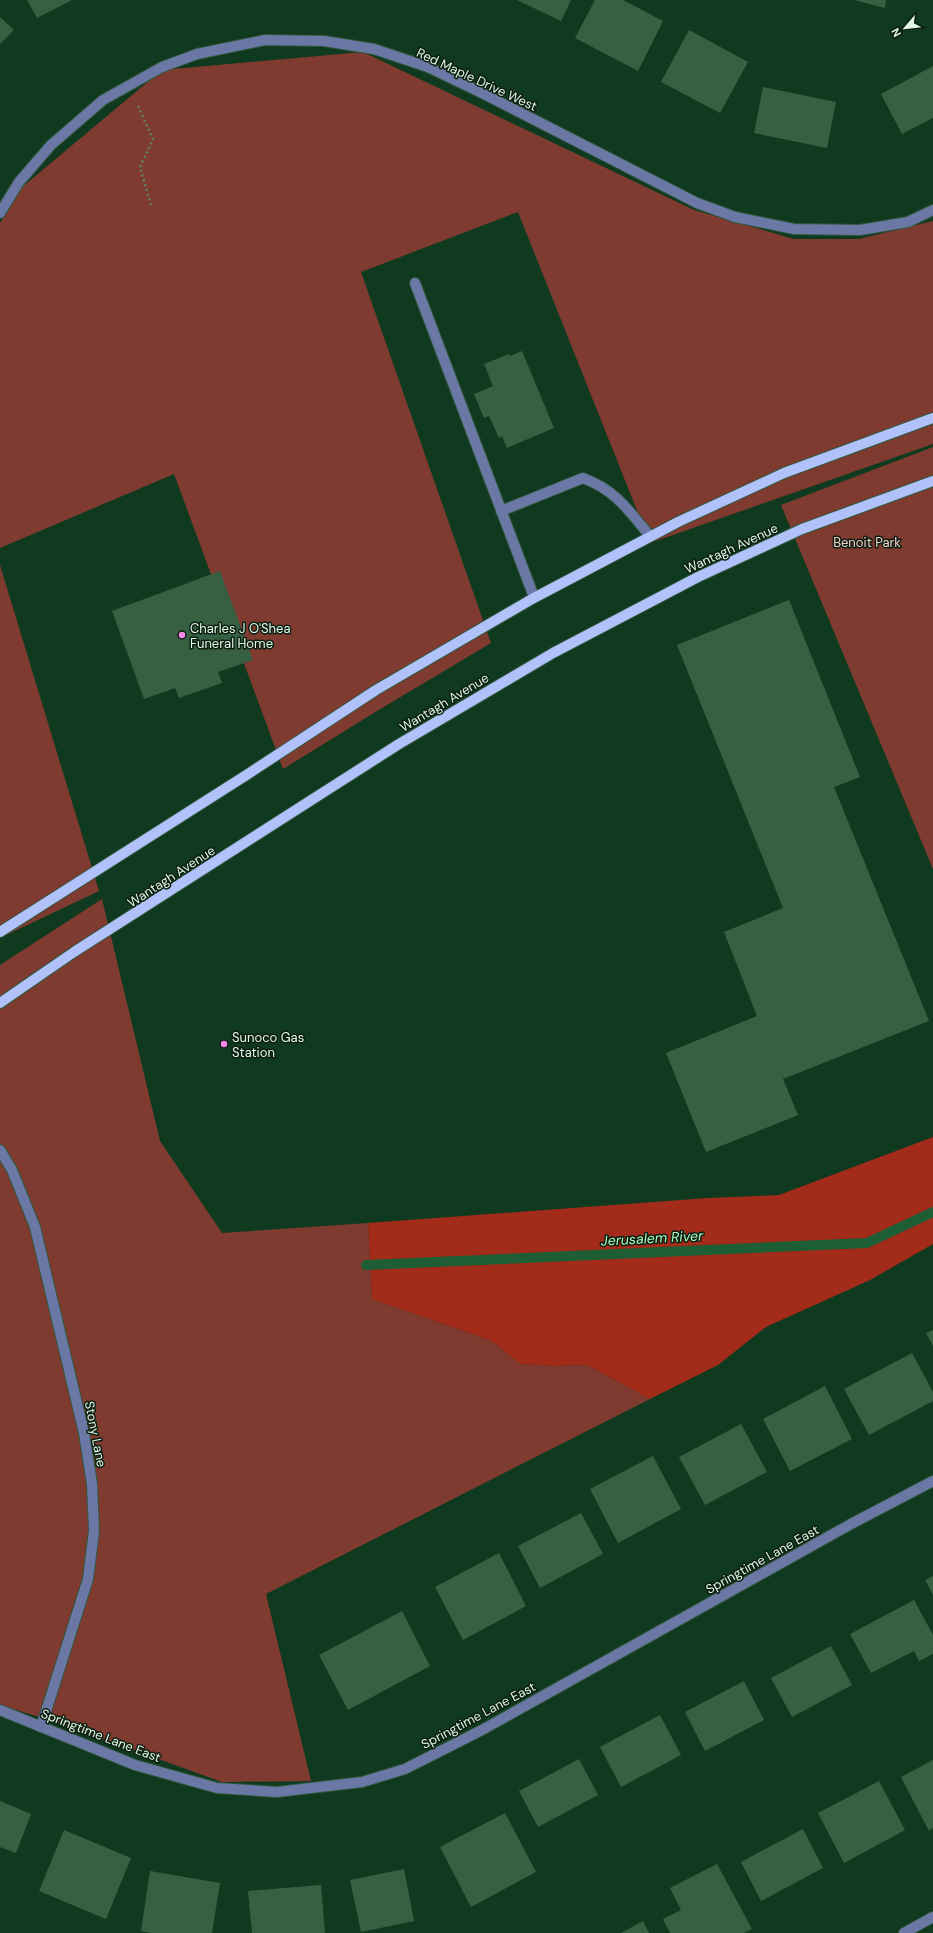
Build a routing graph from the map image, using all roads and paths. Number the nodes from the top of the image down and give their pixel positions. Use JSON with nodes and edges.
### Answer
{"nodes":[{"id":1,"x":129,"y":86,"type":"junction"},
{"id":2,"x":151,"y":205,"type":"dead end"},
{"id":3,"x":933,"y":210,"type":"edge"},
{"id":4,"x":0,"y":213,"type":"edge"},
{"id":5,"x":415,"y":283,"type":"dead end"},
{"id":6,"x":933,"y":418,"type":"edge"},
{"id":7,"x":933,"y":481,"type":"edge"},
{"id":8,"x":501,"y":511,"type":"junction"},
{"id":9,"x":650,"y":536,"type":"junction"},
{"id":10,"x":534,"y":598,"type":"junction"},
{"id":11,"x":0,"y":932,"type":"edge"},
{"id":12,"x":0,"y":1003,"type":"edge"},
{"id":13,"x":0,"y":1150,"type":"edge"},
{"id":14,"x":933,"y":1481,"type":"edge"},
{"id":15,"x":0,"y":1710,"type":"edge"},
{"id":16,"x":41,"y":1727,"type":"junction"},
{"id":17,"x":933,"y":1917,"type":"edge"},
{"id":18,"x":904,"y":1933,"type":"edge"}],
"edges":[{"from":1,"to":2,"type":"path"},
{"from":1,"to":3,"type":"street","name":"Red Maple Drive West"},
{"from":1,"to":4,"type":"street","name":"Red Maple Drive West"},
{"from":5,"to":8,"type":"street"},
{"from":6,"to":9,"type":"main road"},
{"from":7,"to":12,"type":"main road","name":"Wantagh Avenue"},
{"from":8,"to":9,"type":"street"},
{"from":8,"to":10,"type":"street"},
{"from":9,"to":10,"type":"main road"},
{"from":10,"to":11,"type":"main road"},
{"from":13,"to":16,"type":"street","name":"Stony Lane"},
{"from":14,"to":16,"type":"street","name":"Springtime Lane East"},
{"from":15,"to":16,"type":"street","name":"Springtime Lane East"},
{"from":17,"to":18,"type":"street"}]}
